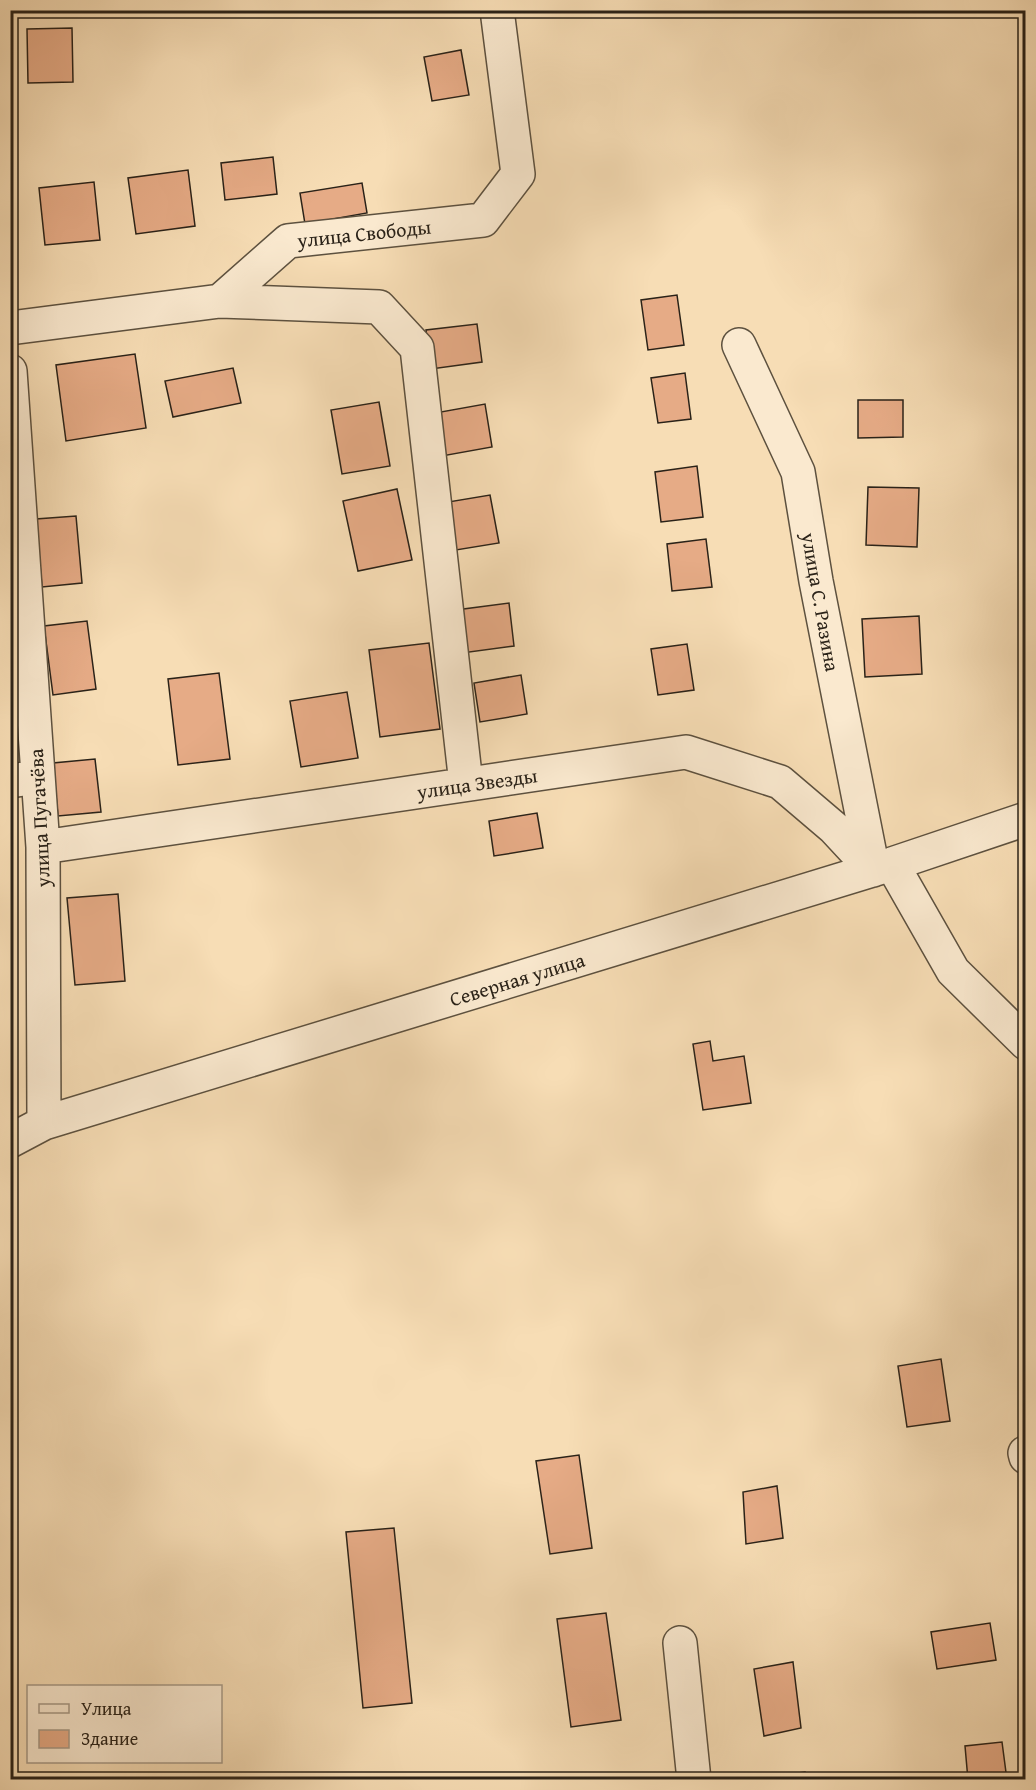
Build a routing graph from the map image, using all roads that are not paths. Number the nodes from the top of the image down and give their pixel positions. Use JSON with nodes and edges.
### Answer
{"nodes":[{"id":1,"x":497,"y":10,"type":"edge"},
{"id":2,"x":220,"y":301,"type":"junction"},
{"id":3,"x":10,"y":328,"type":"edge"},
{"id":4,"x":739,"y":345,"type":"dead end"},
{"id":5,"x":10,"y":370,"type":"edge"},
{"id":6,"x":24,"y":779,"type":"edge"},
{"id":7,"x":465,"y":784,"type":"junction"},
{"id":8,"x":1026,"y":819,"type":"edge"},
{"id":9,"x":43,"y":847,"type":"junction"},
{"id":10,"x":882,"y":867,"type":"junction"},
{"id":11,"x":1026,"y":1043,"type":"edge"},
{"id":12,"x":44,"y":1123,"type":"junction"},
{"id":13,"x":10,"y":1141,"type":"edge"},
{"id":14,"x":680,"y":1643,"type":"dead end"},
{"id":15,"x":694,"y":1779,"type":"edge"}],
"edges":[{"from":1,"to":2,"type":"street","name":"улица Свободы"},
{"from":2,"to":3,"type":"street"},
{"from":2,"to":7,"type":"street"},
{"from":4,"to":10,"type":"street","name":"улица С. Разина"},
{"from":5,"to":6,"type":"street","name":"улица Пугачёва"},
{"from":6,"to":9,"type":"street","name":"улица Пугачёва"},
{"from":7,"to":9,"type":"street","name":"улица Звезды"},
{"from":7,"to":10,"type":"street","name":"улица Звезды"},
{"from":8,"to":10,"type":"street","name":"Северная улица"},
{"from":9,"to":12,"type":"street","name":"улица Пугачёва"},
{"from":10,"to":11,"type":"street"},
{"from":10,"to":12,"type":"street","name":"Северная улица"},
{"from":12,"to":13,"type":"street","name":"Северная улица"},
{"from":14,"to":15,"type":"street"}]}
